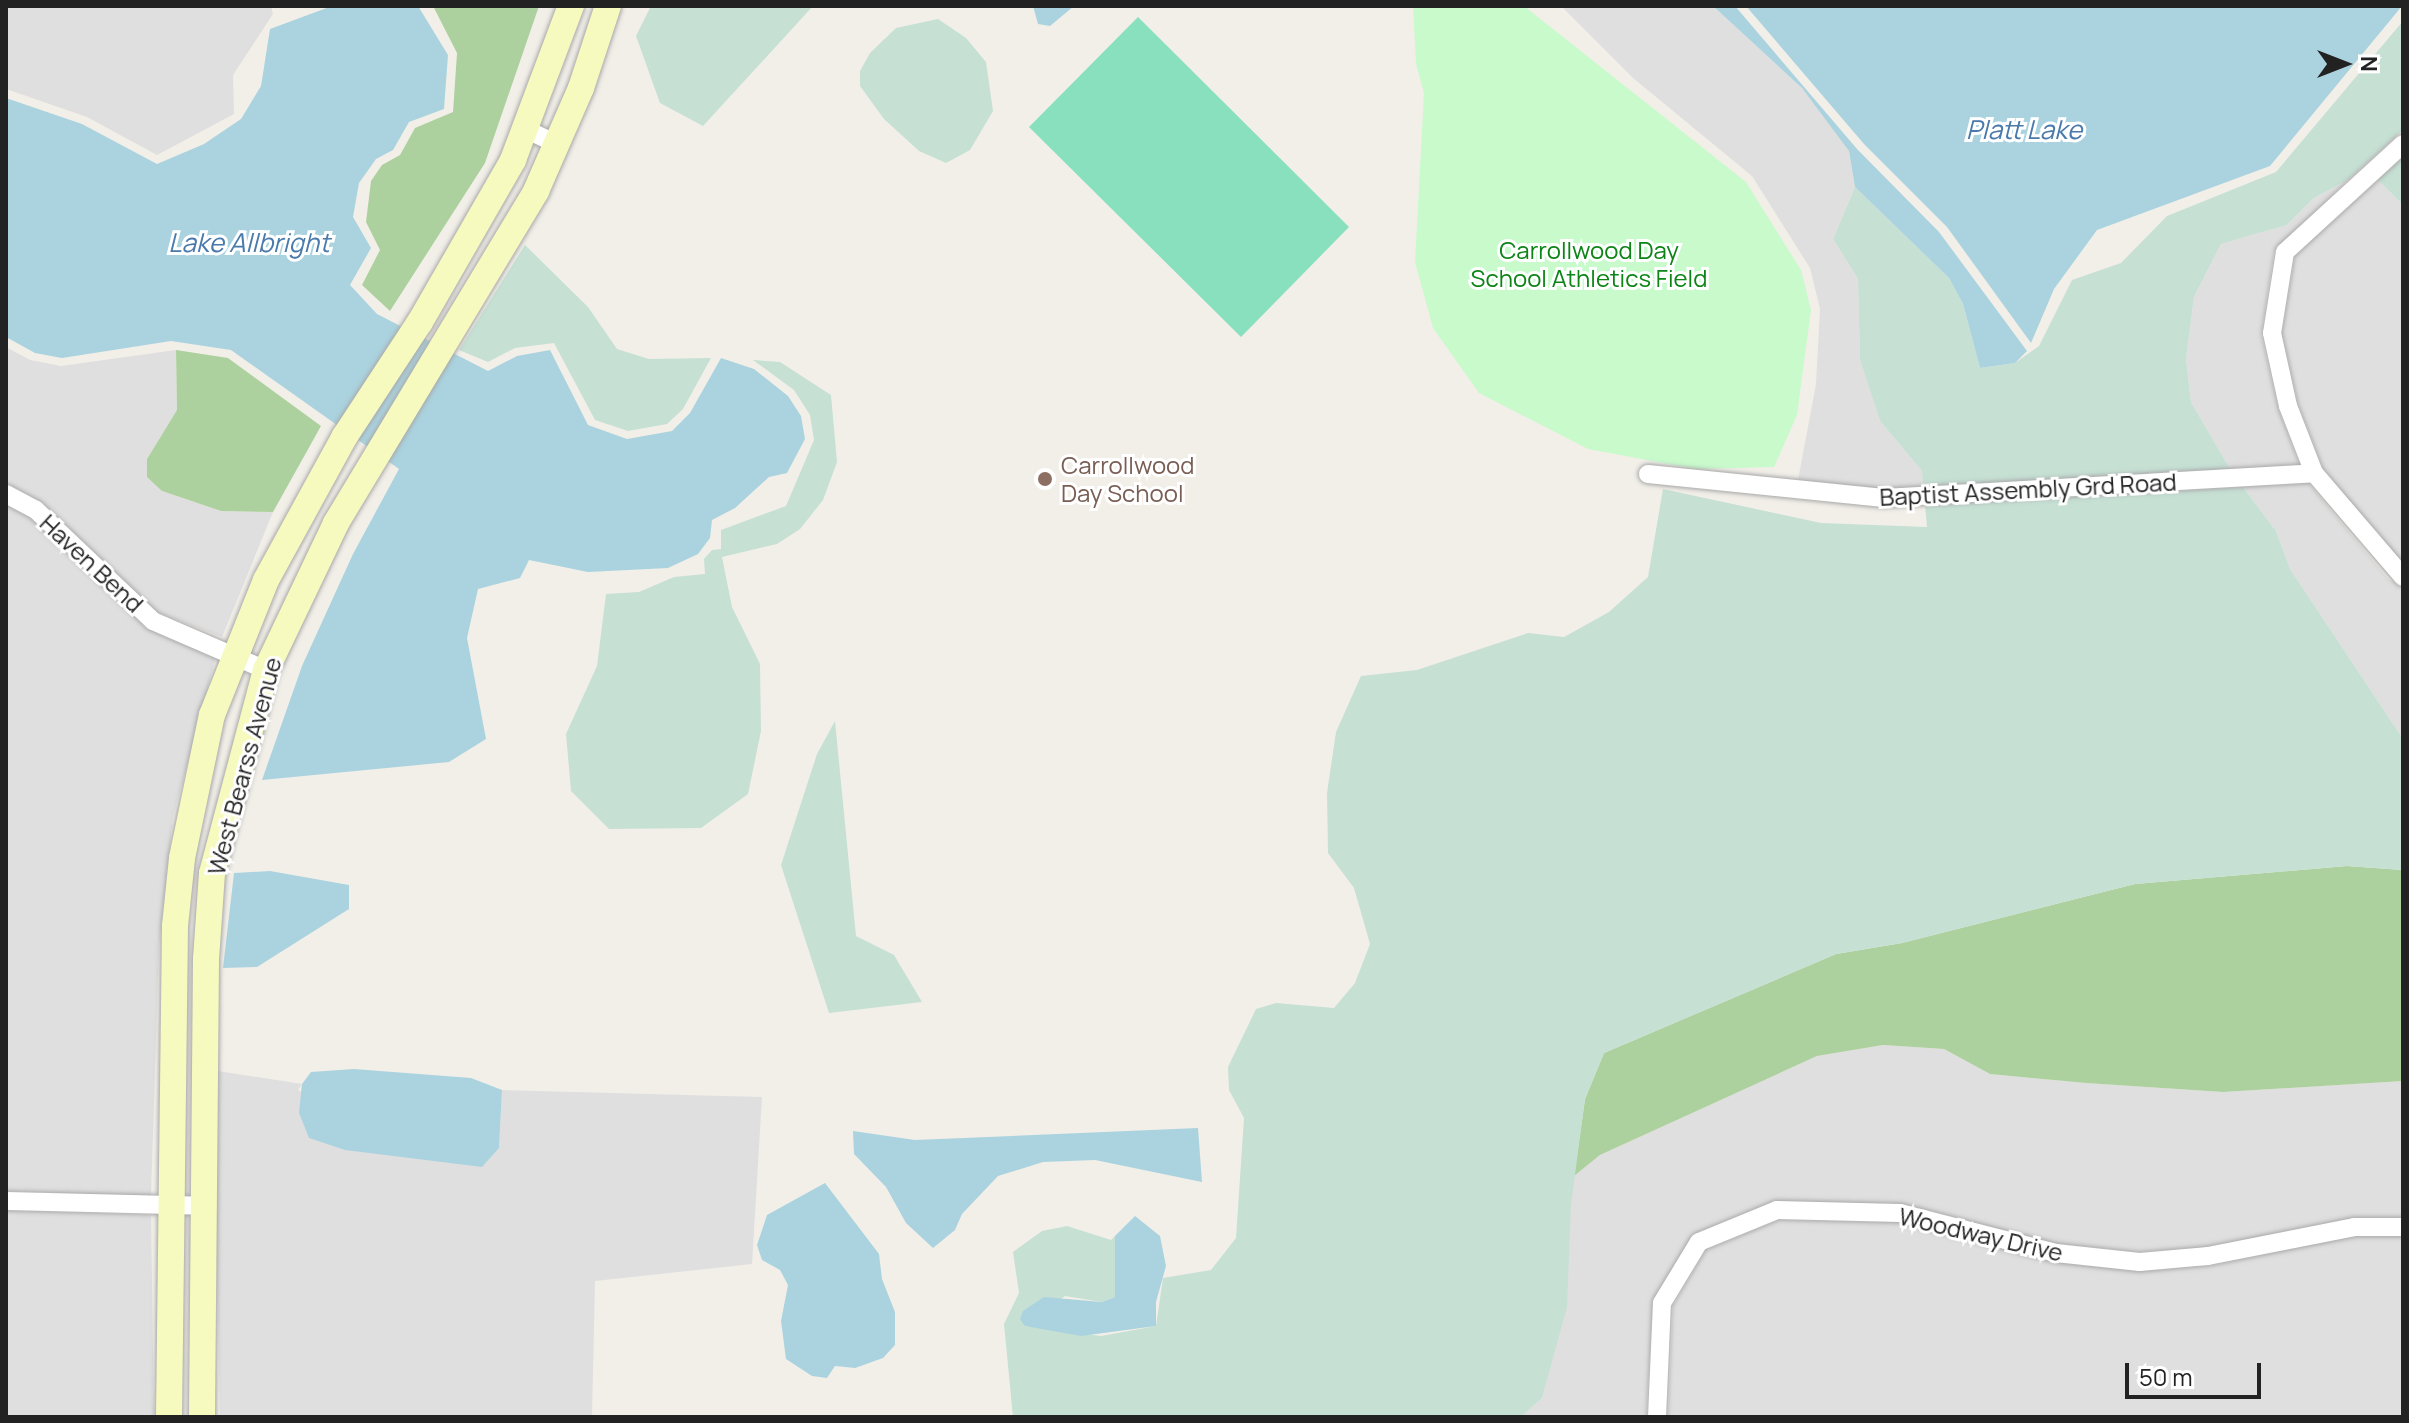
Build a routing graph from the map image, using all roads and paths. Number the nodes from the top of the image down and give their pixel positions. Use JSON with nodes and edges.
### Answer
{"nodes":[{"id":1,"x":571,"y":6,"type":"edge"},
{"id":2,"x":608,"y":6,"type":"edge"},
{"id":3,"x":527,"y":130,"type":"junction"},
{"id":4,"x":2403,"y":144,"type":"edge"},
{"id":5,"x":559,"y":145,"type":"junction"},
{"id":6,"x":2314,"y":473,"type":"junction"},
{"id":7,"x":1648,"y":474,"type":"dead end"},
{"id":8,"x":6,"y":494,"type":"edge"},
{"id":9,"x":2403,"y":577,"type":"edge"},
{"id":10,"x":234,"y":655,"type":"junction"},
{"id":11,"x":266,"y":670,"type":"junction"},
{"id":12,"x":172,"y":1015,"type":"junction"},
{"id":13,"x":205,"y":1015,"type":"junction"},
{"id":14,"x":6,"y":1201,"type":"edge"},
{"id":15,"x":171,"y":1206,"type":"junction"},
{"id":16,"x":204,"y":1206,"type":"junction"},
{"id":17,"x":2403,"y":1227,"type":"edge"},
{"id":18,"x":169,"y":1417,"type":"edge"},
{"id":19,"x":202,"y":1417,"type":"edge"},
{"id":20,"x":1657,"y":1417,"type":"edge"}],
"edges":[{"from":1,"to":3,"type":"main road","name":"West Bearss Avenue"},
{"from":2,"to":5,"type":"main road","name":"West Bearss Avenue"},
{"from":3,"to":5,"type":"street"},
{"from":3,"to":10,"type":"main road","name":"West Bearss Avenue"},
{"from":4,"to":6,"type":"street"},
{"from":5,"to":11,"type":"main road","name":"West Bearss Avenue"},
{"from":6,"to":7,"type":"street","name":"Baptist Assembly Grd Road"},
{"from":6,"to":9,"type":"street"},
{"from":8,"to":10,"type":"street","name":"Haven Bend"},
{"from":10,"to":11,"type":"street","name":"Haven Bend"},
{"from":10,"to":12,"type":"main road","name":"West Bearss Avenue"},
{"from":11,"to":13,"type":"main road","name":"West Bearss Avenue"},
{"from":12,"to":13,"type":"street"},
{"from":12,"to":15,"type":"main road","name":"West Bearss Avenue"},
{"from":13,"to":16,"type":"main road","name":"West Bearss Avenue"},
{"from":14,"to":15,"type":"street"},
{"from":15,"to":16,"type":"street"},
{"from":15,"to":18,"type":"main road","name":"West Bearss Avenue"},
{"from":16,"to":19,"type":"main road","name":"West Bearss Avenue"},
{"from":17,"to":20,"type":"street","name":"Woodway Drive"}]}
